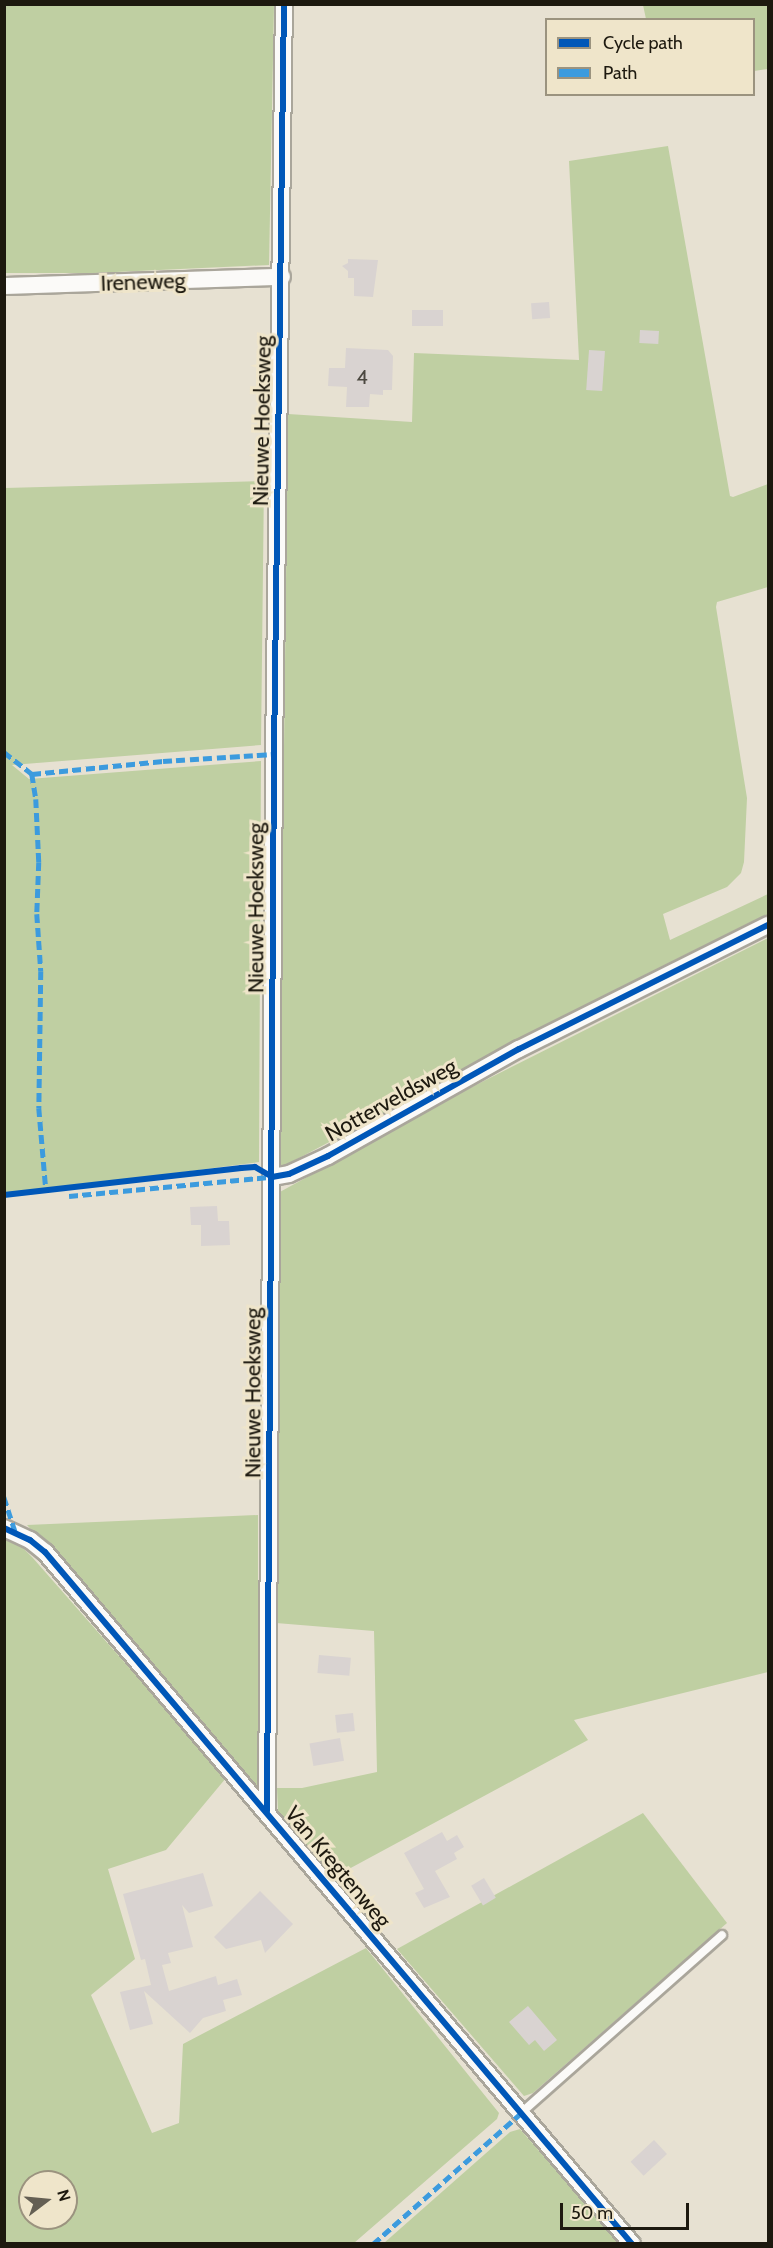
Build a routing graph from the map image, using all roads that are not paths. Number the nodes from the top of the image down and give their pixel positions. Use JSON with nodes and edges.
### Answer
{"nodes":[{"id":1,"x":284,"y":4,"type":"edge"},
{"id":2,"x":282,"y":278,"type":"junction"},
{"id":3,"x":4,"y":286,"type":"edge"},
{"id":4,"x":768,"y":925,"type":"edge"},
{"id":5,"x":273,"y":1177,"type":"junction"},
{"id":6,"x":4,"y":1528,"type":"edge"},
{"id":7,"x":267,"y":1811,"type":"junction"},
{"id":8,"x":722,"y":1935,"type":"dead end"},
{"id":9,"x":522,"y":2112,"type":"junction"},
{"id":10,"x":632,"y":2244,"type":"edge"}],
"edges":[{"from":1,"to":2,"type":"street","name":"Nieuwe Hoeksweg"},
{"from":2,"to":3,"type":"street","name":"Ireneweg"},
{"from":2,"to":5,"type":"street","name":"Nieuwe Hoeksweg"},
{"from":4,"to":5,"type":"street","name":"Notterveldsweg"},
{"from":5,"to":7,"type":"street","name":"Nieuwe Hoeksweg"},
{"from":6,"to":7,"type":"street","name":"Van Kregtenweg"},
{"from":7,"to":9,"type":"street","name":"Van Kregtenweg"},
{"from":8,"to":9,"type":"lane"},
{"from":9,"to":10,"type":"street","name":"Van Kregtenweg"}]}
